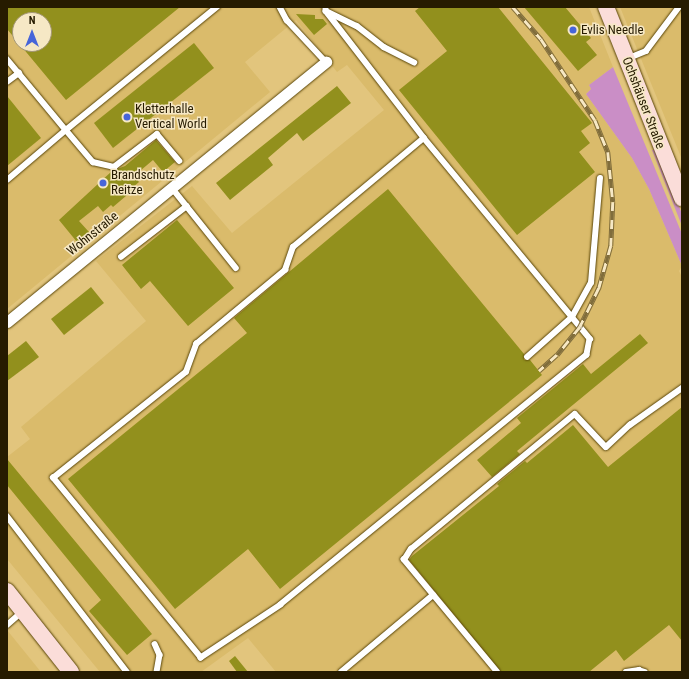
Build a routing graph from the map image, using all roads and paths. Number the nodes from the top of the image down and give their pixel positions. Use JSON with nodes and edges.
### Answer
{"nodes":[{"id":1,"x":217,"y":7,"type":"edge"},
{"id":2,"x":280,"y":7,"type":"edge"},
{"id":3,"x":606,"y":7,"type":"edge"},
{"id":4,"x":679,"y":7,"type":"edge"},
{"id":5,"x":326,"y":9,"type":"edge"},
{"id":6,"x":7,"y":58,"type":"edge"},
{"id":7,"x":626,"y":59,"type":"junction"},
{"id":8,"x":326,"y":62,"type":"joint"},
{"id":9,"x":414,"y":62,"type":"dead end"},
{"id":10,"x":19,"y":73,"type":"junction"},
{"id":11,"x":7,"y":82,"type":"edge"},
{"id":12,"x":66,"y":130,"type":"junction"},
{"id":13,"x":424,"y":138,"type":"junction"},
{"id":14,"x":180,"y":160,"type":"dead end"},
{"id":15,"x":600,"y":178,"type":"dead end"},
{"id":16,"x":7,"y":180,"type":"edge"},
{"id":17,"x":173,"y":188,"type":"junction"},
{"id":18,"x":682,"y":198,"type":"edge"},
{"id":19,"x":187,"y":206,"type":"junction"},
{"id":20,"x":121,"y":257,"type":"dead end"},
{"id":21,"x":236,"y":268,"type":"dead end"},
{"id":22,"x":572,"y":317,"type":"junction"},
{"id":23,"x":7,"y":322,"type":"edge"},
{"id":24,"x":527,"y":357,"type":"dead end"},
{"id":25,"x":682,"y":388,"type":"edge"},
{"id":26,"x":7,"y":516,"type":"edge"},
{"id":27,"x":7,"y":591,"type":"edge"},
{"id":28,"x":433,"y":595,"type":"junction"},
{"id":29,"x":23,"y":611,"type":"junction"},
{"id":30,"x":7,"y":625,"type":"edge"},
{"id":31,"x":155,"y":644,"type":"dead end"},
{"id":32,"x":71,"y":672,"type":"edge"},
{"id":33,"x":127,"y":672,"type":"edge"},
{"id":34,"x":156,"y":672,"type":"edge"},
{"id":35,"x":341,"y":672,"type":"edge"},
{"id":36,"x":497,"y":672,"type":"edge"},
{"id":37,"x":626,"y":672,"type":"edge"},
{"id":38,"x":645,"y":672,"type":"edge"}],
"edges":[{"from":1,"to":12,"type":"lane"},
{"from":2,"to":8,"type":"lane"},
{"from":3,"to":7,"type":"street","name":"Ochshäuser Straße"},
{"from":4,"to":7,"type":"lane"},
{"from":5,"to":9,"type":"lane"},
{"from":5,"to":13,"type":"lane"},
{"from":6,"to":10,"type":"lane"},
{"from":7,"to":18,"type":"street","name":"Ochshäuser Straße"},
{"from":8,"to":17,"type":"street","name":"Wohnstraße"},
{"from":10,"to":11,"type":"lane"},
{"from":10,"to":12,"type":"lane"},
{"from":12,"to":14,"type":"lane"},
{"from":12,"to":16,"type":"lane"},
{"from":13,"to":22,"type":"lane"},
{"from":13,"to":22,"type":"lane"},
{"from":15,"to":22,"type":"lane"},
{"from":17,"to":19,"type":"lane"},
{"from":17,"to":23,"type":"street","name":"Wohnstraße"},
{"from":19,"to":20,"type":"lane"},
{"from":19,"to":21,"type":"lane"},
{"from":22,"to":24,"type":"lane"},
{"from":25,"to":28,"type":"lane"},
{"from":26,"to":33,"type":"lane"},
{"from":27,"to":29,"type":"street"},
{"from":28,"to":35,"type":"lane"},
{"from":28,"to":36,"type":"lane"},
{"from":29,"to":30,"type":"lane"},
{"from":29,"to":32,"type":"street"},
{"from":31,"to":34,"type":"lane"},
{"from":37,"to":38,"type":"lane"}]}
